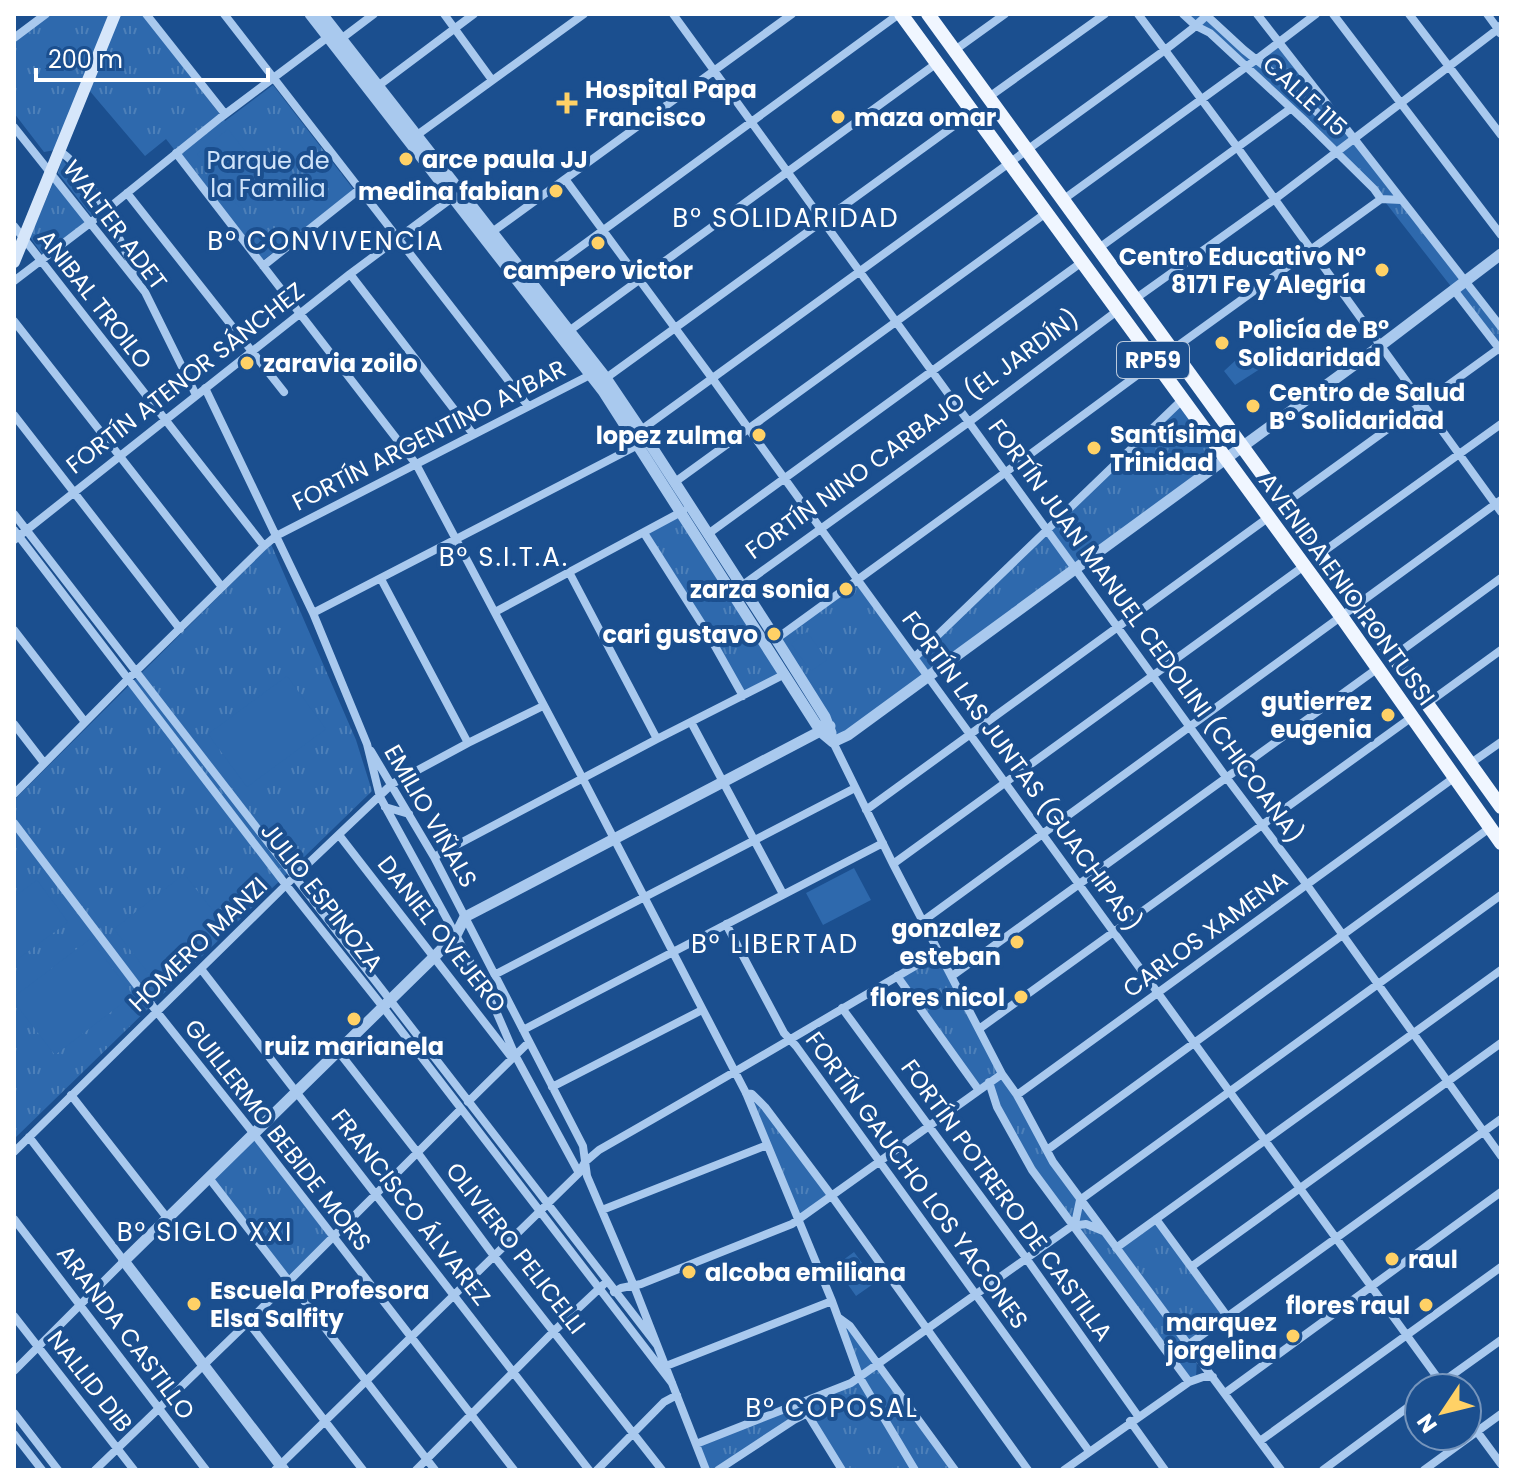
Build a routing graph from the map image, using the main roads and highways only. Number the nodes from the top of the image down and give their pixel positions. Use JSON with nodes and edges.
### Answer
{"nodes":[{"id":1,"x":115,"y":14,"type":"edge"},
{"id":2,"x":900,"y":14,"type":"edge"},
{"id":3,"x":928,"y":14,"type":"edge"},
{"id":4,"x":14,"y":262,"type":"edge"},
{"id":5,"x":1501,"y":807,"type":"edge"},
{"id":6,"x":1501,"y":843,"type":"edge"}],
"edges":[{"from":1,"to":4,"type":"main road"},
{"from":2,"to":6,"type":"main road","name":"AVENIDA ENIO PONTUSSI","number":"RP59"},
{"from":3,"to":5,"type":"main road","name":"AVENIDA ENIO PONTUSSI","number":"RP59"}]}
